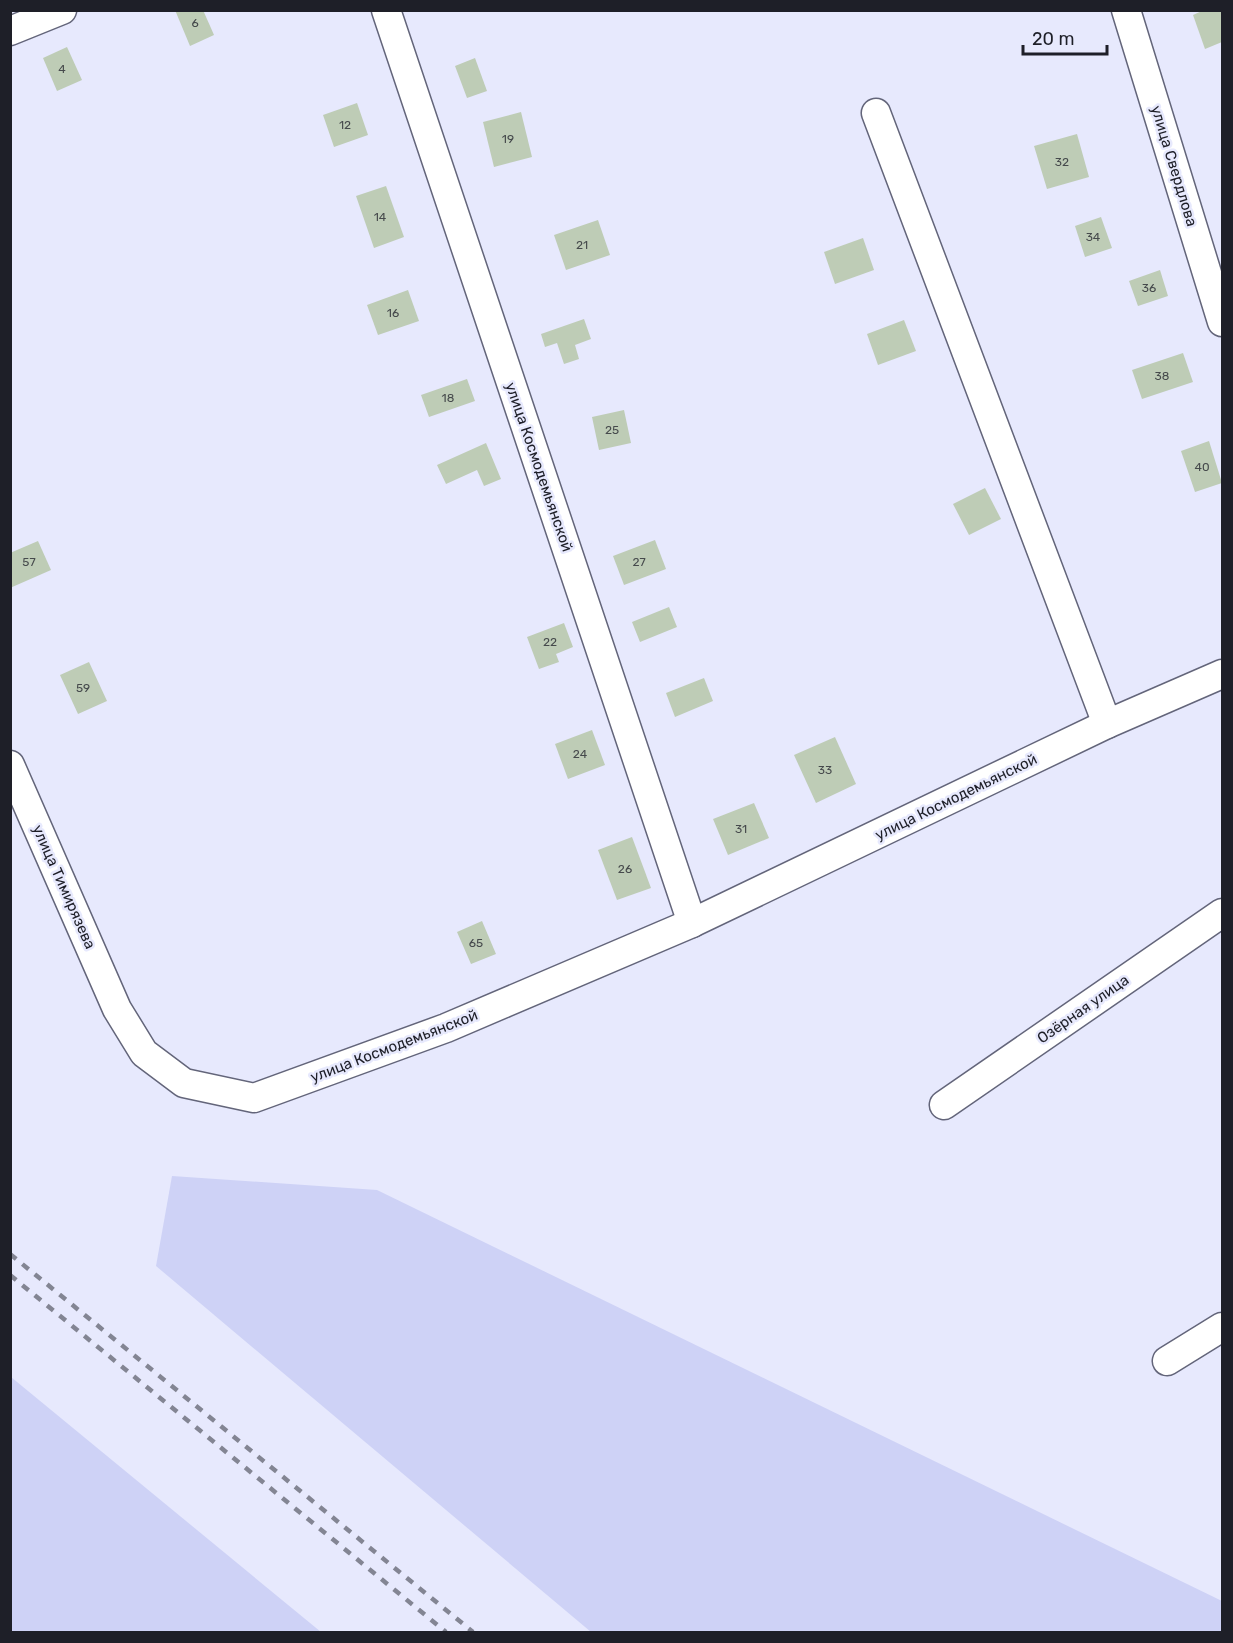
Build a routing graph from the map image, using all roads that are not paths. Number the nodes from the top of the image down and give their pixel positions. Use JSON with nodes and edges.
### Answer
{"nodes":[{"id":1,"x":62,"y":10,"type":"edge"},
{"id":2,"x":386,"y":10,"type":"edge"},
{"id":3,"x":1126,"y":10,"type":"edge"},
{"id":4,"x":10,"y":31,"type":"edge"},
{"id":5,"x":876,"y":113,"type":"dead end"},
{"id":6,"x":1222,"y":322,"type":"edge"},
{"id":7,"x":1222,"y":674,"type":"edge"},
{"id":8,"x":1107,"y":724,"type":"junction"},
{"id":9,"x":10,"y":765,"type":"edge"},
{"id":10,"x":1222,"y":912,"type":"edge"},
{"id":11,"x":692,"y":923,"type":"junction"},
{"id":12,"x":117,"y":1009,"type":"joint"},
{"id":13,"x":944,"y":1105,"type":"dead end"},
{"id":14,"x":1222,"y":1327,"type":"edge"},
{"id":15,"x":1167,"y":1361,"type":"dead end"}],
"edges":[{"from":1,"to":4,"type":"street"},
{"from":2,"to":11,"type":"street","name":"улица Космодемьянской"},
{"from":3,"to":6,"type":"street","name":"улица Свердлова"},
{"from":5,"to":8,"type":"street"},
{"from":7,"to":8,"type":"street","name":"улица Космодемьянской"},
{"from":8,"to":11,"type":"street","name":"улица Космодемьянской"},
{"from":9,"to":12,"type":"street","name":"улица Тимирязева"},
{"from":10,"to":13,"type":"street","name":"Озёрная улица"},
{"from":11,"to":12,"type":"street","name":"улица Космодемьянской"},
{"from":14,"to":15,"type":"street"}]}
